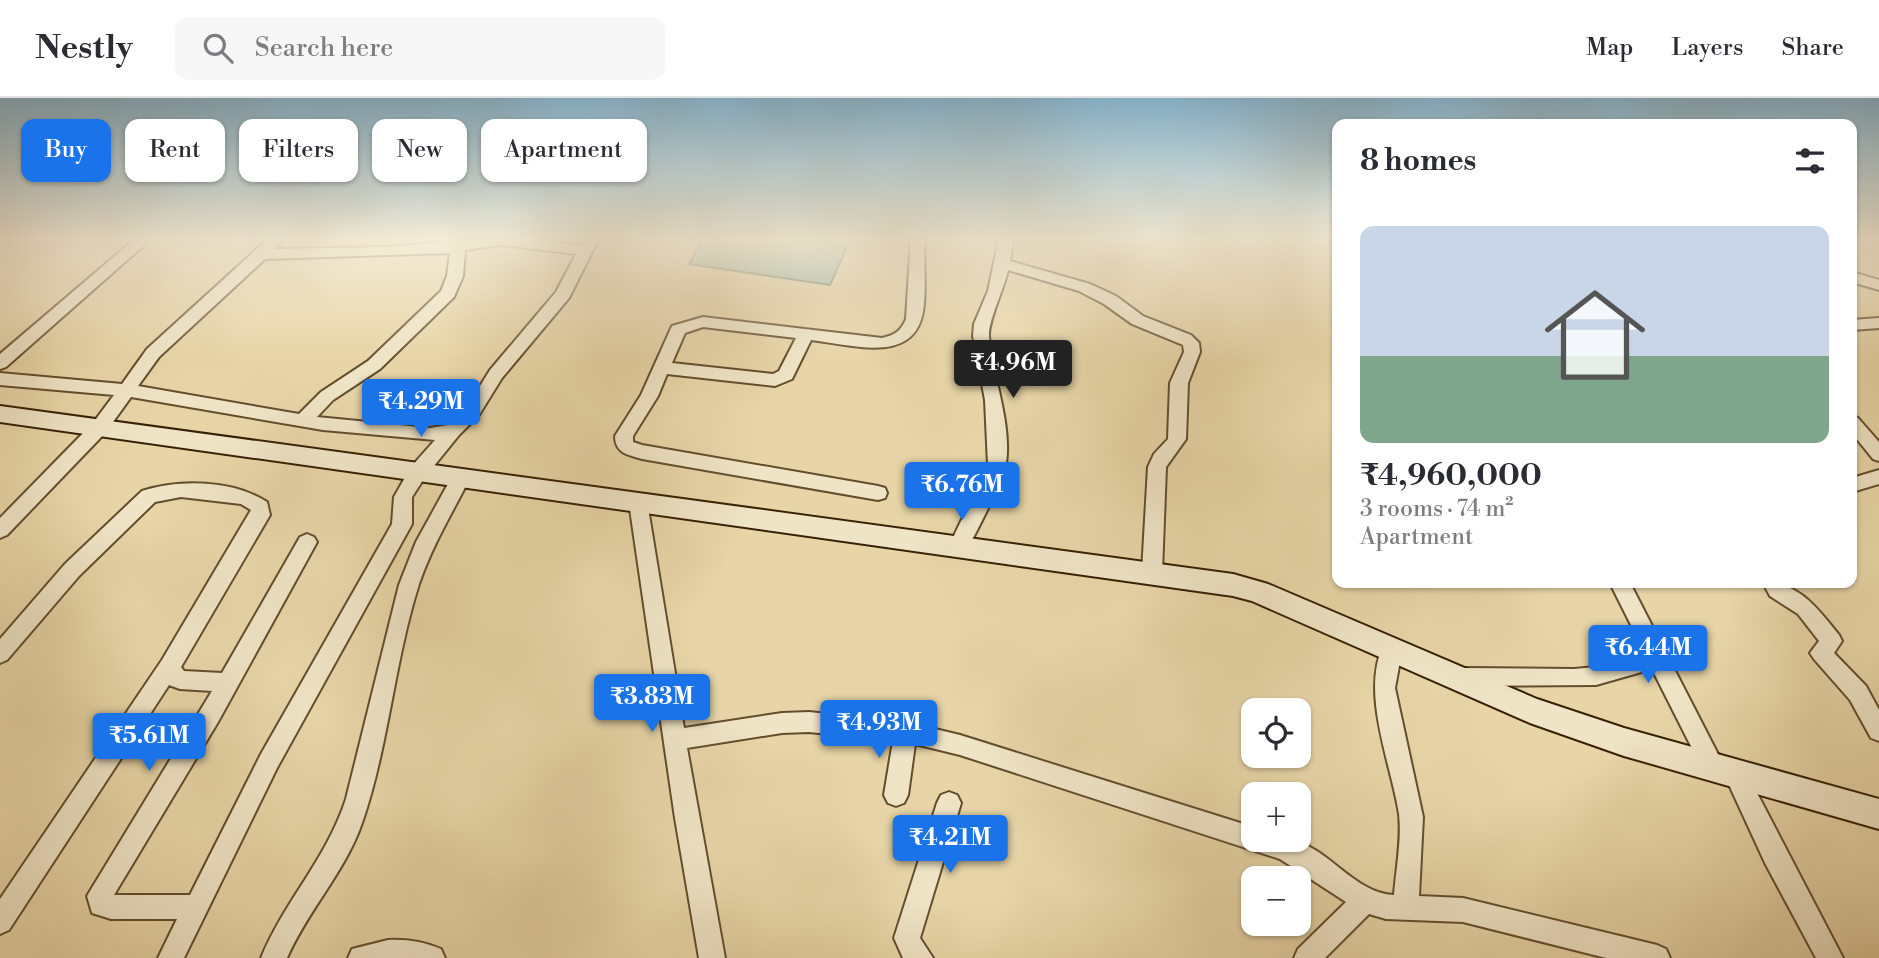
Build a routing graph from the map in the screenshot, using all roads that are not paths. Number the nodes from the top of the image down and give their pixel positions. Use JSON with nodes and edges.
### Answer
{"nodes":[{"id":1,"x":98,"y":278,"type":"edge"},
{"id":2,"x":233,"y":278,"type":"edge"},
{"id":3,"x":454,"y":278,"type":"edge"},
{"id":4,"x":571,"y":278,"type":"edge"},
{"id":5,"x":914,"y":278,"type":"edge"},
{"id":6,"x":999,"y":278,"type":"edge"},
{"id":7,"x":1057,"y":278,"type":"edge"},
{"id":8,"x":1857,"y":278,"type":"edge"},
{"id":9,"x":1879,"y":285,"type":"edge"},
{"id":10,"x":1879,"y":323,"type":"edge"},
{"id":11,"x":1857,"y":325,"type":"edge"},
{"id":12,"x":806,"y":334,"type":"junction"},
{"id":13,"x":0,"y":363,"type":"edge"},
{"id":14,"x":661,"y":368,"type":"junction"},
{"id":15,"x":0,"y":379,"type":"edge"},
{"id":16,"x":125,"y":390,"type":"junction"},
{"id":17,"x":0,"y":414,"type":"edge"},
{"id":18,"x":303,"y":420,"type":"junction"},
{"id":19,"x":99,"y":428,"type":"junction"},
{"id":20,"x":1857,"y":428,"type":"edge"},
{"id":21,"x":453,"y":430,"type":"junction"},
{"id":22,"x":1879,"y":454,"type":"edge"},
{"id":23,"x":418,"y":472,"type":"junction"},
{"id":24,"x":1879,"y":477,"type":"edge"},
{"id":25,"x":461,"y":478,"type":"junction"},
{"id":26,"x":1857,"y":484,"type":"edge"},
{"id":27,"x":878,"y":493,"type":"dead end"},
{"id":28,"x":638,"y":502,"type":"junction"},
{"id":29,"x":0,"y":530,"type":"edge"},
{"id":30,"x":307,"y":542,"type":"dead end"},
{"id":31,"x":959,"y":546,"type":"junction"},
{"id":32,"x":1152,"y":572,"type":"junction"},
{"id":33,"x":1623,"y":588,"type":"edge"},
{"id":34,"x":1776,"y":588,"type":"edge"},
{"id":35,"x":1391,"y":650,"type":"junction"},
{"id":36,"x":0,"y":654,"type":"edge"},
{"id":37,"x":1658,"y":658,"type":"junction"},
{"id":38,"x":170,"y":666,"type":"junction"},
{"id":39,"x":1453,"y":676,"type":"junction"},
{"id":40,"x":228,"y":683,"type":"junction"},
{"id":41,"x":1879,"y":731,"type":"edge"},
{"id":42,"x":906,"y":732,"type":"junction"},
{"id":43,"x":675,"y":740,"type":"junction"},
{"id":44,"x":1725,"y":772,"type":"junction"},
{"id":45,"x":896,"y":795,"type":"dead end"},
{"id":46,"x":949,"y":803,"type":"dead end"},
{"id":47,"x":1879,"y":814,"type":"edge"},
{"id":48,"x":1241,"y":835,"type":"edge"},
{"id":49,"x":1291,"y":852,"type":"edge"},
{"id":50,"x":1365,"y":900,"type":"junction"},
{"id":51,"x":1406,"y":906,"type":"junction"},
{"id":52,"x":195,"y":907,"type":"junction"},
{"id":53,"x":0,"y":921,"type":"edge"},
{"id":54,"x":171,"y":958,"type":"edge"},
{"id":55,"x":274,"y":958,"type":"edge"},
{"id":56,"x":361,"y":958,"type":"edge"},
{"id":57,"x":432,"y":958,"type":"edge"},
{"id":58,"x":712,"y":958,"type":"edge"},
{"id":59,"x":920,"y":958,"type":"edge"},
{"id":60,"x":1307,"y":958,"type":"edge"},
{"id":61,"x":1657,"y":958,"type":"edge"},
{"id":62,"x":1830,"y":958,"type":"edge"}],
"edges":[{"from":1,"to":13,"type":"street"},
{"from":2,"to":16,"type":"street"},
{"from":3,"to":18,"type":"street"},
{"from":4,"to":21,"type":"street"},
{"from":5,"to":12,"type":"street"},
{"from":6,"to":31,"type":"street"},
{"from":7,"to":32,"type":"street"},
{"from":8,"to":9,"type":"street"},
{"from":10,"to":11,"type":"street"},
{"from":12,"to":14,"type":"street"},
{"from":12,"to":14,"type":"street"},
{"from":14,"to":27,"type":"street"},
{"from":15,"to":16,"type":"street"},
{"from":16,"to":18,"type":"street"},
{"from":16,"to":19,"type":"street"},
{"from":17,"to":19,"type":"main road"},
{"from":18,"to":21,"type":"street"},
{"from":19,"to":23,"type":"main road"},
{"from":19,"to":29,"type":"street"},
{"from":20,"to":22,"type":"street"},
{"from":21,"to":23,"type":"street"},
{"from":23,"to":25,"type":"main road"},
{"from":23,"to":52,"type":"street"},
{"from":24,"to":26,"type":"street"},
{"from":25,"to":28,"type":"main road"},
{"from":25,"to":55,"type":"street"},
{"from":28,"to":31,"type":"main road"},
{"from":28,"to":43,"type":"street"},
{"from":30,"to":40,"type":"street"},
{"from":31,"to":32,"type":"main road"},
{"from":32,"to":35,"type":"main road"},
{"from":33,"to":37,"type":"street"},
{"from":34,"to":41,"type":"street"},
{"from":35,"to":39,"type":"main road"},
{"from":35,"to":51,"type":"street"},
{"from":36,"to":38,"type":"street"},
{"from":37,"to":39,"type":"street"},
{"from":37,"to":44,"type":"street"},
{"from":38,"to":40,"type":"street"},
{"from":38,"to":53,"type":"street"},
{"from":39,"to":44,"type":"main road"},
{"from":40,"to":52,"type":"street"},
{"from":42,"to":43,"type":"street"},
{"from":42,"to":45,"type":"street"},
{"from":42,"to":48,"type":"street"},
{"from":43,"to":58,"type":"street"},
{"from":44,"to":47,"type":"main road"},
{"from":44,"to":62,"type":"street"},
{"from":46,"to":59,"type":"street"},
{"from":49,"to":50,"type":"street"},
{"from":50,"to":51,"type":"street"},
{"from":50,"to":60,"type":"street"},
{"from":51,"to":61,"type":"street"},
{"from":52,"to":54,"type":"street"},
{"from":56,"to":57,"type":"street"}]}
